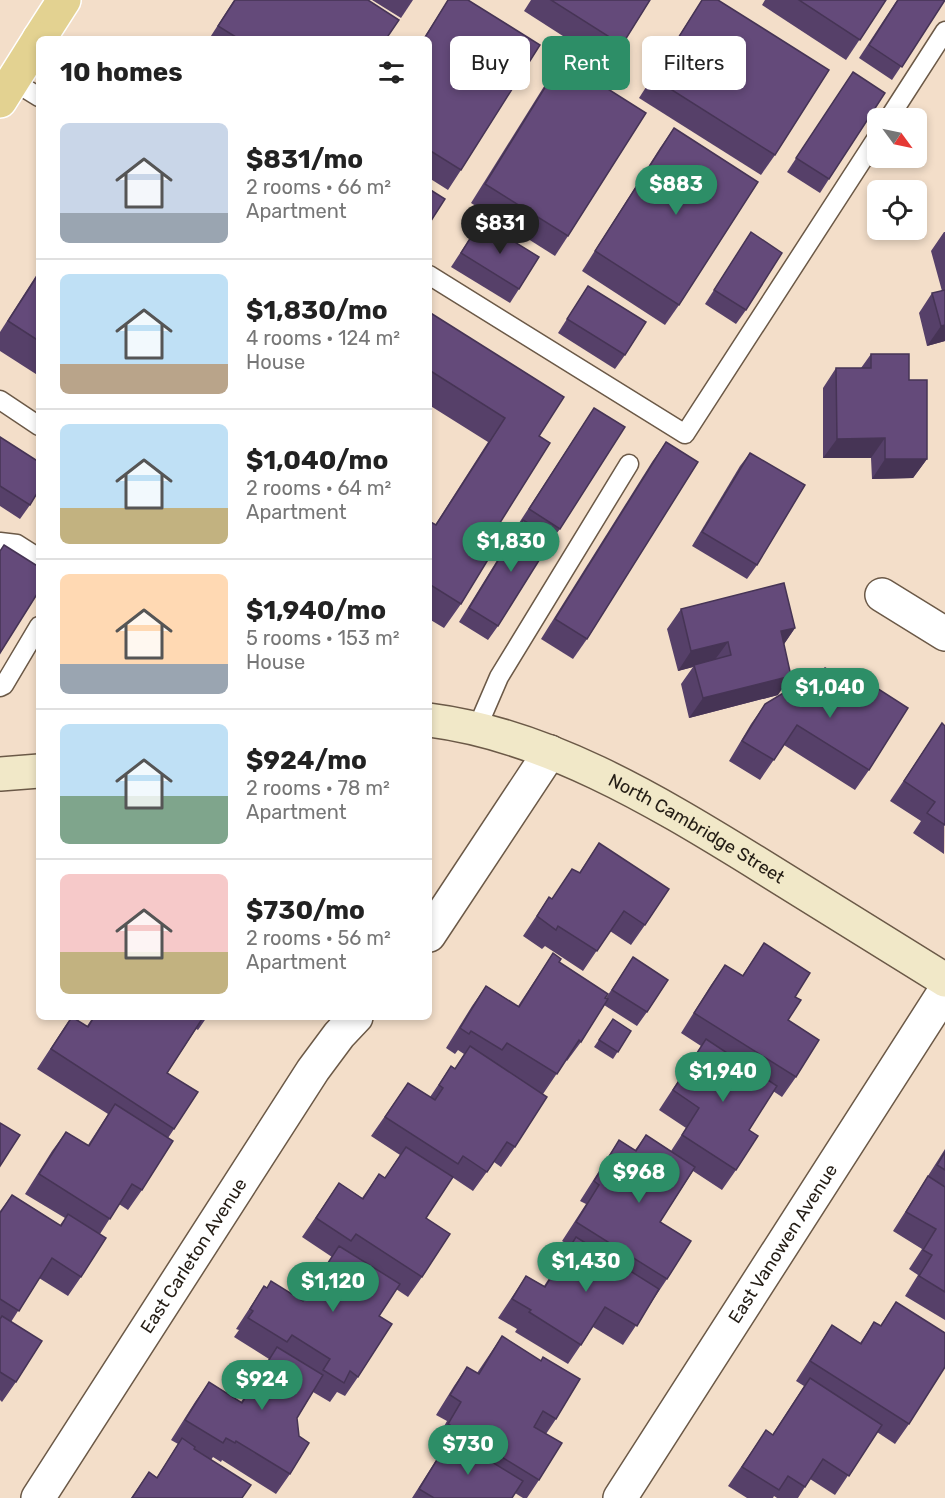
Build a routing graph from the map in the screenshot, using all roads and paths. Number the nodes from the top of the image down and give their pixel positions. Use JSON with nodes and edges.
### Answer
{"nodes":[{"id":1,"x":64,"y":0,"type":"edge"},
{"id":2,"x":945,"y":31,"type":"edge"},
{"id":3,"x":44,"y":36,"type":"edge"},
{"id":4,"x":36,"y":53,"type":"edge"},
{"id":5,"x":17,"y":93,"type":"edge"},
{"id":6,"x":895,"y":108,"type":"edge"},
{"id":7,"x":867,"y":153,"type":"edge"},
{"id":8,"x":432,"y":277,"type":"edge"},
{"id":9,"x":0,"y":400,"type":"edge"},
{"id":10,"x":36,"y":424,"type":"edge"},
{"id":11,"x":629,"y":464,"type":"dead end"},
{"id":12,"x":0,"y":542,"type":"edge"},
{"id":13,"x":36,"y":556,"type":"edge"},
{"id":14,"x":882,"y":595,"type":"dead end"},
{"id":15,"x":36,"y":631,"type":"edge"},
{"id":16,"x":945,"y":634,"type":"edge"},
{"id":17,"x":0,"y":687,"type":"edge"},
{"id":18,"x":432,"y":720,"type":"edge"},
{"id":19,"x":477,"y":728,"type":"junction"},
{"id":20,"x":550,"y":752,"type":"junction"},
{"id":21,"x":36,"y":771,"type":"edge"},
{"id":22,"x":0,"y":774,"type":"edge"},
{"id":23,"x":432,"y":930,"type":"edge"},
{"id":24,"x":945,"y":980,"type":"edge"},
{"id":25,"x":945,"y":991,"type":"edge"},
{"id":26,"x":353,"y":1020,"type":"edge"},
{"id":27,"x":38,"y":1498,"type":"edge"},
{"id":28,"x":620,"y":1498,"type":"edge"}],
"edges":[{"from":1,"to":3,"type":"main road"},
{"from":2,"to":6,"type":"lane"},
{"from":4,"to":5,"type":"main road"},
{"from":7,"to":8,"type":"lane"},
{"from":9,"to":10,"type":"lane"},
{"from":11,"to":19,"type":"lane"},
{"from":12,"to":13,"type":"lane"},
{"from":14,"to":16,"type":"street"},
{"from":15,"to":17,"type":"lane"},
{"from":18,"to":19,"type":"street","name":"North Cambridge Street"},
{"from":19,"to":20,"type":"street","name":"North Cambridge Street"},
{"from":20,"to":23,"type":"street"},
{"from":20,"to":24,"type":"street","name":"North Cambridge Street"},
{"from":21,"to":22,"type":"street"},
{"from":25,"to":28,"type":"street","name":"East Vanowen Avenue"},
{"from":26,"to":27,"type":"street","name":"East Carleton Avenue"}]}
